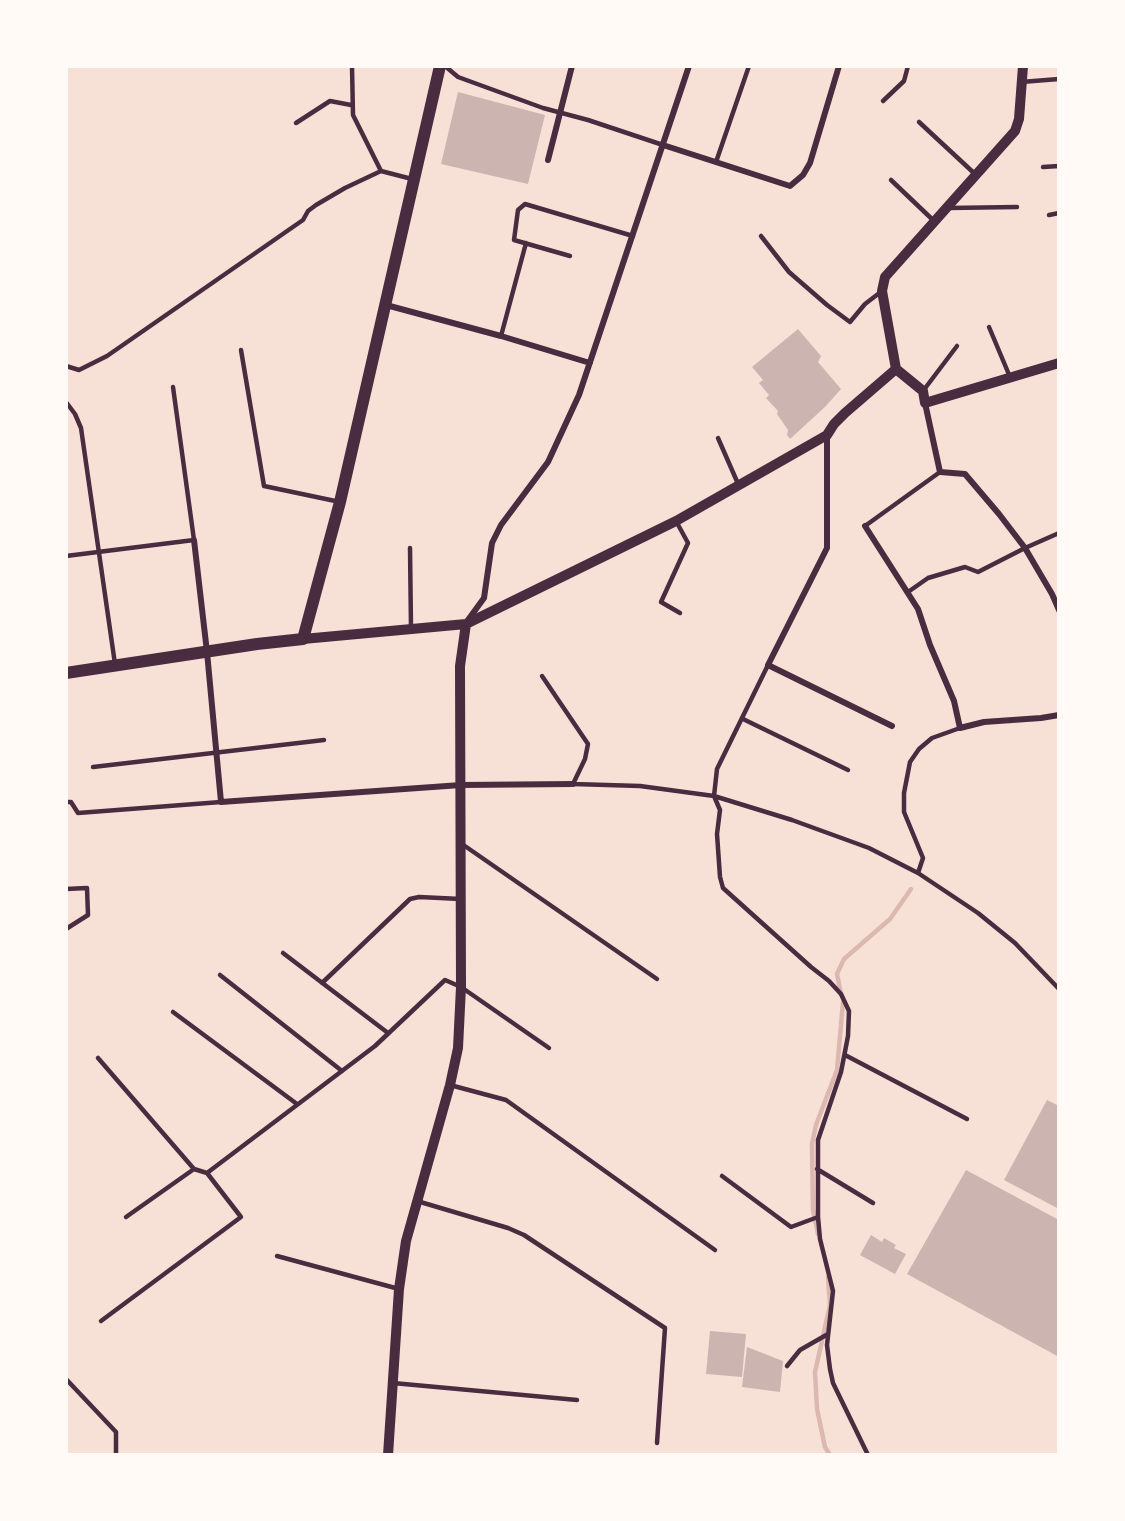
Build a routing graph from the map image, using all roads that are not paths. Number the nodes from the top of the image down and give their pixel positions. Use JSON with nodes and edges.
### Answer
{"nodes":[{"id":1,"x":352,"y":66,"type":"edge"},
{"id":2,"x":440,"y":66,"type":"edge"},
{"id":3,"x":445,"y":66,"type":"edge"},
{"id":4,"x":572,"y":66,"type":"edge"},
{"id":5,"x":689,"y":66,"type":"edge"},
{"id":6,"x":749,"y":66,"type":"edge"},
{"id":7,"x":839,"y":66,"type":"edge"},
{"id":8,"x":908,"y":66,"type":"edge"},
{"id":9,"x":1023,"y":66,"type":"edge"},
{"id":10,"x":1059,"y":80,"type":"edge"},
{"id":11,"x":1022,"y":82,"type":"junction"},
{"id":12,"x":883,"y":101,"type":"dead end"},
{"id":13,"x":351,"y":105,"type":"junction"},
{"id":14,"x":561,"y":112,"type":"junction"},
{"id":15,"x":919,"y":122,"type":"dead end"},
{"id":16,"x":296,"y":123,"type":"dead end"},
{"id":17,"x":663,"y":145,"type":"junction"},
{"id":18,"x":548,"y":160,"type":"dead end"},
{"id":19,"x":716,"y":162,"type":"junction"},
{"id":20,"x":1059,"y":166,"type":"edge"},
{"id":21,"x":1043,"y":167,"type":"dead end"},
{"id":22,"x":381,"y":171,"type":"junction"},
{"id":23,"x":975,"y":174,"type":"junction"},
{"id":24,"x":414,"y":179,"type":"junction"},
{"id":25,"x":891,"y":180,"type":"dead end"},
{"id":26,"x":1017,"y":207,"type":"dead end"},
{"id":27,"x":945,"y":208,"type":"junction"},
{"id":28,"x":1059,"y":213,"type":"edge"},
{"id":29,"x":1049,"y":215,"type":"dead end"},
{"id":30,"x":934,"y":221,"type":"junction"},
{"id":31,"x":633,"y":236,"type":"junction"},
{"id":32,"x":761,"y":236,"type":"dead end"},
{"id":33,"x":526,"y":243,"type":"junction"},
{"id":34,"x":570,"y":256,"type":"dead end"},
{"id":35,"x":882,"y":291,"type":"junction"},
{"id":36,"x":386,"y":305,"type":"junction"},
{"id":37,"x":989,"y":327,"type":"dead end"},
{"id":38,"x":501,"y":336,"type":"junction"},
{"id":39,"x":957,"y":346,"type":"dead end"},
{"id":40,"x":241,"y":350,"type":"dead end"},
{"id":41,"x":590,"y":363,"type":"junction"},
{"id":42,"x":1059,"y":363,"type":"edge"},
{"id":43,"x":66,"y":366,"type":"edge"},
{"id":44,"x":896,"y":369,"type":"junction"},
{"id":45,"x":1010,"y":378,"type":"junction"},
{"id":46,"x":174,"y":387,"type":"dead end"},
{"id":47,"x":923,"y":391,"type":"junction"},
{"id":48,"x":66,"y":402,"type":"edge"},
{"id":49,"x":925,"y":403,"type":"junction"},
{"id":50,"x":827,"y":435,"type":"junction"},
{"id":51,"x":718,"y":438,"type":"dead end"},
{"id":52,"x":940,"y":472,"type":"junction"},
{"id":53,"x":740,"y":486,"type":"junction"},
{"id":54,"x":340,"y":502,"type":"junction"},
{"id":55,"x":676,"y":521,"type":"junction"},
{"id":56,"x":865,"y":526,"type":"joint"},
{"id":57,"x":1059,"y":533,"type":"edge"},
{"id":58,"x":194,"y":540,"type":"junction"},
{"id":59,"x":410,"y":548,"type":"dead end"},
{"id":60,"x":1025,"y":548,"type":"junction"},
{"id":61,"x":99,"y":552,"type":"junction"},
{"id":62,"x":66,"y":556,"type":"edge"},
{"id":63,"x":908,"y":592,"type":"junction"},
{"id":64,"x":1059,"y":610,"type":"edge"},
{"id":65,"x":680,"y":613,"type":"dead end"},
{"id":66,"x":466,"y":624,"type":"junction"},
{"id":67,"x":411,"y":628,"type":"junction"},
{"id":68,"x":303,"y":639,"type":"junction"},
{"id":69,"x":207,"y":652,"type":"junction"},
{"id":70,"x":768,"y":666,"type":"junction"},
{"id":71,"x":115,"y":667,"type":"junction"},
{"id":72,"x":66,"y":673,"type":"edge"},
{"id":73,"x":542,"y":676,"type":"dead end"},
{"id":74,"x":1059,"y":715,"type":"edge"},
{"id":75,"x":742,"y":719,"type":"junction"},
{"id":76,"x":892,"y":726,"type":"dead end"},
{"id":77,"x":960,"y":728,"type":"junction"},
{"id":78,"x":324,"y":740,"type":"dead end"},
{"id":79,"x":215,"y":753,"type":"junction"},
{"id":80,"x":93,"y":767,"type":"dead end"},
{"id":81,"x":848,"y":770,"type":"dead end"},
{"id":82,"x":573,"y":784,"type":"junction"},
{"id":83,"x":460,"y":785,"type":"junction"},
{"id":84,"x":714,"y":796,"type":"junction"},
{"id":85,"x":66,"y":802,"type":"edge"},
{"id":86,"x":221,"y":802,"type":"junction"},
{"id":87,"x":460,"y":842,"type":"junction"},
{"id":88,"x":918,"y":873,"type":"junction"},
{"id":89,"x":66,"y":889,"type":"edge"},
{"id":90,"x":461,"y":898,"type":"junction"},
{"id":91,"x":66,"y":929,"type":"edge"},
{"id":92,"x":283,"y":953,"type":"dead end"},
{"id":93,"x":220,"y":975,"type":"dead end"},
{"id":94,"x":657,"y":979,"type":"dead end"},
{"id":95,"x":322,"y":982,"type":"junction"},
{"id":96,"x":461,"y":987,"type":"junction"},
{"id":97,"x":1059,"y":989,"type":"edge"},
{"id":98,"x":173,"y":1012,"type":"dead end"},
{"id":99,"x":388,"y":1033,"type":"junction"},
{"id":100,"x":549,"y":1048,"type":"dead end"},
{"id":101,"x":845,"y":1055,"type":"junction"},
{"id":102,"x":98,"y":1058,"type":"dead end"},
{"id":103,"x":342,"y":1071,"type":"junction"},
{"id":104,"x":450,"y":1085,"type":"junction"},
{"id":105,"x":297,"y":1104,"type":"junction"},
{"id":106,"x":967,"y":1119,"type":"dead end"},
{"id":107,"x":194,"y":1169,"type":"junction"},
{"id":108,"x":817,"y":1169,"type":"junction"},
{"id":109,"x":207,"y":1173,"type":"junction"},
{"id":110,"x":722,"y":1176,"type":"dead end"},
{"id":111,"x":417,"y":1201,"type":"junction"},
{"id":112,"x":873,"y":1203,"type":"dead end"},
{"id":113,"x":126,"y":1217,"type":"dead end"},
{"id":114,"x":818,"y":1217,"type":"junction"},
{"id":115,"x":714,"y":1250,"type":"dead end"},
{"id":116,"x":277,"y":1256,"type":"dead end"},
{"id":117,"x":399,"y":1289,"type":"junction"},
{"id":118,"x":101,"y":1321,"type":"dead end"},
{"id":119,"x":828,"y":1334,"type":"junction"},
{"id":120,"x":787,"y":1366,"type":"dead end"},
{"id":121,"x":66,"y":1380,"type":"edge"},
{"id":122,"x":393,"y":1383,"type":"junction"},
{"id":123,"x":577,"y":1400,"type":"dead end"},
{"id":124,"x":657,"y":1443,"type":"dead end"},
{"id":125,"x":116,"y":1455,"type":"edge"},
{"id":126,"x":388,"y":1455,"type":"edge"},
{"id":127,"x":868,"y":1455,"type":"edge"}],
"edges":[{"from":1,"to":13,"type":"lane"},
{"from":2,"to":24,"type":"main road"},
{"from":3,"to":14,"type":"lane"},
{"from":4,"to":14,"type":"street"},
{"from":5,"to":17,"type":"street"},
{"from":6,"to":19,"type":"lane"},
{"from":7,"to":19,"type":"street"},
{"from":8,"to":12,"type":"lane"},
{"from":9,"to":11,"type":"street"},
{"from":10,"to":11,"type":"lane"},
{"from":11,"to":23,"type":"street"},
{"from":13,"to":16,"type":"lane"},
{"from":13,"to":22,"type":"lane"},
{"from":14,"to":17,"type":"lane"},
{"from":14,"to":18,"type":"street"},
{"from":15,"to":23,"type":"lane"},
{"from":17,"to":19,"type":"street"},
{"from":17,"to":31,"type":"street"},
{"from":20,"to":21,"type":"lane"},
{"from":22,"to":24,"type":"lane"},
{"from":22,"to":43,"type":"lane"},
{"from":23,"to":27,"type":"street"},
{"from":24,"to":36,"type":"main road"},
{"from":25,"to":30,"type":"lane"},
{"from":26,"to":27,"type":"lane"},
{"from":27,"to":30,"type":"street"},
{"from":28,"to":29,"type":"lane"},
{"from":30,"to":35,"type":"street"},
{"from":31,"to":33,"type":"lane"},
{"from":31,"to":41,"type":"street"},
{"from":32,"to":35,"type":"lane"},
{"from":33,"to":34,"type":"lane"},
{"from":33,"to":38,"type":"lane"},
{"from":35,"to":44,"type":"street"},
{"from":36,"to":38,"type":"street"},
{"from":36,"to":54,"type":"main road"},
{"from":37,"to":45,"type":"lane"},
{"from":38,"to":41,"type":"street"},
{"from":39,"to":47,"type":"lane"},
{"from":40,"to":54,"type":"lane"},
{"from":41,"to":66,"type":"street"},
{"from":42,"to":45,"type":"street"},
{"from":44,"to":47,"type":"street"},
{"from":44,"to":50,"type":"street"},
{"from":45,"to":49,"type":"street"},
{"from":46,"to":58,"type":"lane"},
{"from":47,"to":49,"type":"street"},
{"from":48,"to":61,"type":"lane"},
{"from":49,"to":52,"type":"street"},
{"from":50,"to":53,"type":"street"},
{"from":50,"to":70,"type":"street"},
{"from":51,"to":53,"type":"lane"},
{"from":52,"to":56,"type":"lane"},
{"from":52,"to":60,"type":"street"},
{"from":53,"to":55,"type":"street"},
{"from":54,"to":68,"type":"main road"},
{"from":55,"to":65,"type":"lane"},
{"from":55,"to":66,"type":"street"},
{"from":56,"to":63,"type":"street"},
{"from":57,"to":60,"type":"lane"},
{"from":58,"to":61,"type":"lane"},
{"from":58,"to":69,"type":"street"},
{"from":59,"to":67,"type":"lane"},
{"from":60,"to":63,"type":"lane"},
{"from":60,"to":64,"type":"street"},
{"from":61,"to":62,"type":"lane"},
{"from":61,"to":71,"type":"lane"},
{"from":63,"to":77,"type":"street"},
{"from":66,"to":67,"type":"street"},
{"from":66,"to":83,"type":"street"},
{"from":67,"to":68,"type":"street"},
{"from":68,"to":69,"type":"main road"},
{"from":69,"to":71,"type":"main road"},
{"from":69,"to":79,"type":"street"},
{"from":70,"to":75,"type":"lane"},
{"from":70,"to":76,"type":"street"},
{"from":71,"to":72,"type":"main road"},
{"from":73,"to":82,"type":"lane"},
{"from":74,"to":77,"type":"street"},
{"from":75,"to":81,"type":"lane"},
{"from":75,"to":84,"type":"lane"},
{"from":77,"to":88,"type":"lane"},
{"from":78,"to":79,"type":"lane"},
{"from":79,"to":80,"type":"lane"},
{"from":79,"to":86,"type":"street"},
{"from":82,"to":83,"type":"street"},
{"from":82,"to":84,"type":"lane"},
{"from":83,"to":86,"type":"street"},
{"from":83,"to":87,"type":"street"},
{"from":84,"to":88,"type":"lane"},
{"from":84,"to":101,"type":"lane"},
{"from":85,"to":86,"type":"lane"},
{"from":87,"to":90,"type":"street"},
{"from":87,"to":94,"type":"lane"},
{"from":88,"to":97,"type":"lane"},
{"from":89,"to":91,"type":"lane"},
{"from":90,"to":95,"type":"lane"},
{"from":90,"to":96,"type":"street"},
{"from":92,"to":95,"type":"lane"},
{"from":93,"to":103,"type":"lane"},
{"from":95,"to":99,"type":"lane"},
{"from":96,"to":99,"type":"lane"},
{"from":96,"to":100,"type":"lane"},
{"from":96,"to":104,"type":"street"},
{"from":98,"to":105,"type":"lane"},
{"from":99,"to":103,"type":"lane"},
{"from":101,"to":106,"type":"lane"},
{"from":101,"to":108,"type":"lane"},
{"from":102,"to":107,"type":"lane"},
{"from":103,"to":105,"type":"lane"},
{"from":104,"to":111,"type":"street"},
{"from":104,"to":115,"type":"lane"},
{"from":105,"to":109,"type":"lane"},
{"from":107,"to":109,"type":"lane"},
{"from":107,"to":113,"type":"lane"},
{"from":108,"to":112,"type":"lane"},
{"from":108,"to":114,"type":"lane"},
{"from":109,"to":118,"type":"lane"},
{"from":110,"to":114,"type":"lane"},
{"from":111,"to":117,"type":"street"},
{"from":111,"to":124,"type":"lane"},
{"from":114,"to":119,"type":"lane"},
{"from":116,"to":117,"type":"lane"},
{"from":117,"to":122,"type":"street"},
{"from":119,"to":120,"type":"lane"},
{"from":119,"to":127,"type":"lane"},
{"from":121,"to":125,"type":"lane"},
{"from":122,"to":123,"type":"lane"},
{"from":122,"to":126,"type":"street"}]}
